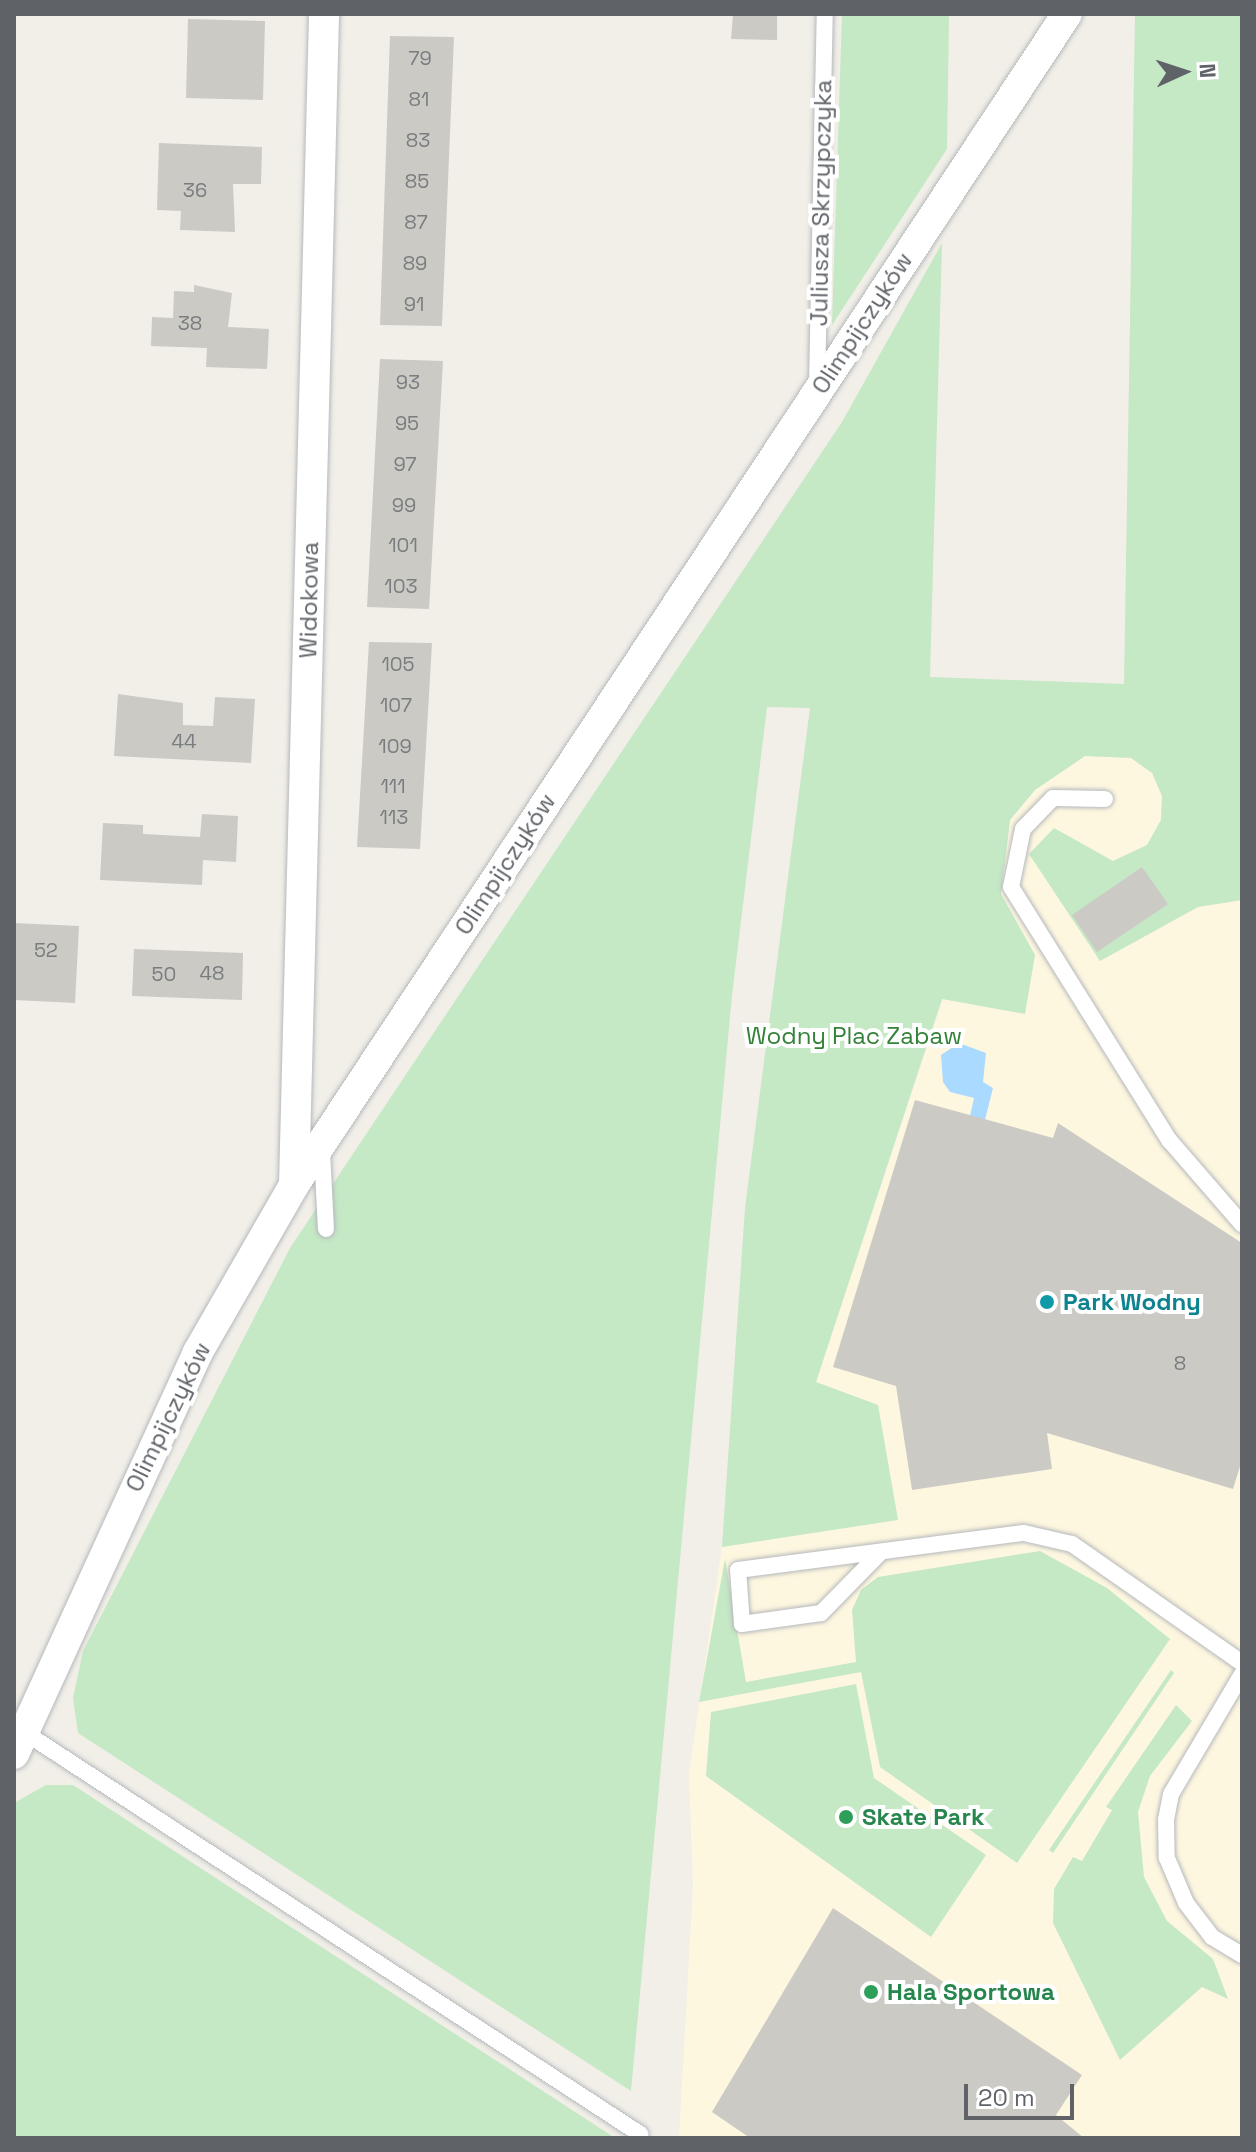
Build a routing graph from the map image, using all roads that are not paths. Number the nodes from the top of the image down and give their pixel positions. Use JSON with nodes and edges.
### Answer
{"nodes":[{"id":1,"x":324,"y":14,"type":"edge"},
{"id":2,"x":825,"y":14,"type":"edge"},
{"id":3,"x":1067,"y":14,"type":"edge"},
{"id":4,"x":817,"y":391,"type":"junction"},
{"id":5,"x":1105,"y":799,"type":"dead end"},
{"id":6,"x":321,"y":1144,"type":"junction"},
{"id":7,"x":294,"y":1185,"type":"junction"},
{"id":8,"x":1242,"y":1224,"type":"edge"},
{"id":9,"x":326,"y":1229,"type":"dead end"},
{"id":10,"x":881,"y":1552,"type":"junction"},
{"id":11,"x":1242,"y":1663,"type":"edge"},
{"id":12,"x":1242,"y":1674,"type":"edge"},
{"id":13,"x":19,"y":1743,"type":"edge"},
{"id":14,"x":1242,"y":1955,"type":"edge"},
{"id":15,"x":640,"y":2134,"type":"dead end"}],
"edges":[{"from":1,"to":7,"type":"street","name":"Widokowa"},
{"from":2,"to":4,"type":"lane","name":"Juliusza Skrzypczyka"},
{"from":3,"to":4,"type":"street","name":"Olimpijczyków"},
{"from":4,"to":6,"type":"street","name":"Olimpijczyków"},
{"from":5,"to":8,"type":"lane"},
{"from":6,"to":7,"type":"street","name":"Olimpijczyków"},
{"from":6,"to":9,"type":"lane"},
{"from":7,"to":13,"type":"street","name":"Olimpijczyków"},
{"from":10,"to":10,"type":"lane"},
{"from":10,"to":11,"type":"lane"},
{"from":12,"to":14,"type":"lane"},
{"from":13,"to":15,"type":"lane"}]}
